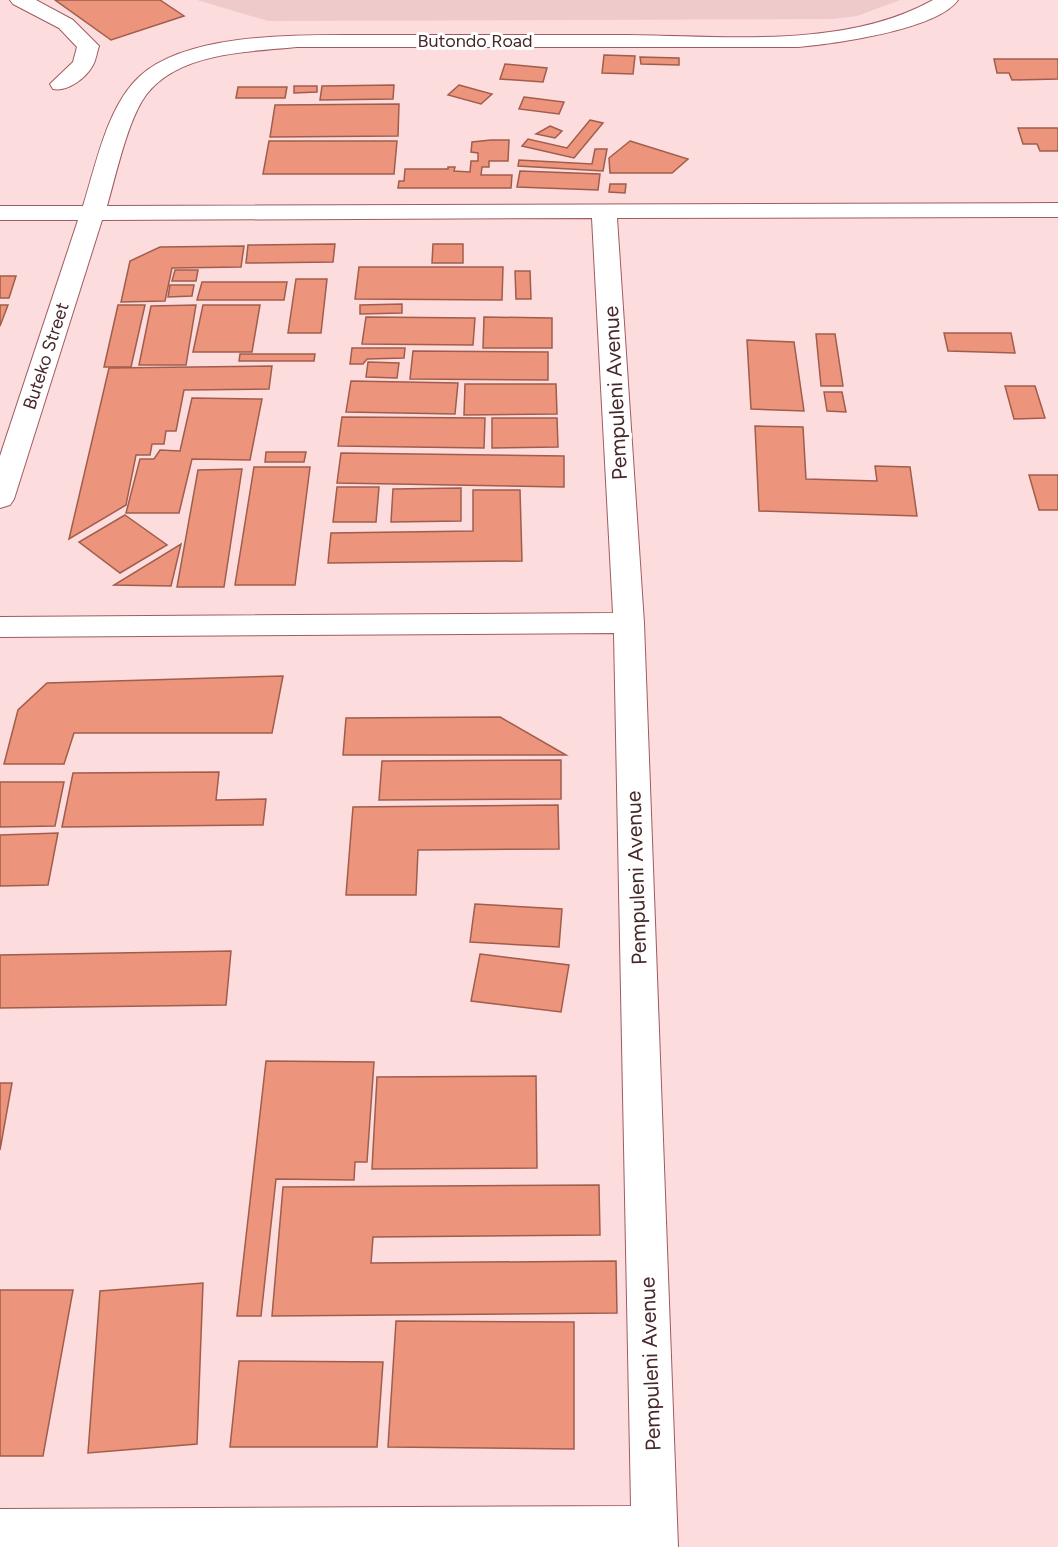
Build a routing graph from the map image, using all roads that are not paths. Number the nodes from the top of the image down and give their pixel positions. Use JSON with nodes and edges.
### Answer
{"nodes":[{"id":1,"x":20,"y":0,"type":"edge"},
{"id":2,"x":948,"y":0,"type":"edge"},
{"id":3,"x":61,"y":84,"type":"dead end"},
{"id":4,"x":604,"y":210,"type":"junction"},
{"id":5,"x":1058,"y":210,"type":"edge"},
{"id":6,"x":0,"y":213,"type":"edge"},
{"id":7,"x":92,"y":213,"type":"junction"},
{"id":8,"x":0,"y":498,"type":"edge"},
{"id":9,"x":628,"y":623,"type":"junction"},
{"id":10,"x":0,"y":627,"type":"edge"},
{"id":11,"x":0,"y":1532,"type":"edge"},
{"id":12,"x":655,"y":1538,"type":"edge"}],
"edges":[{"from":1,"to":3,"type":"street"},
{"from":2,"to":7,"type":"street","name":"Butondo Road"},
{"from":4,"to":5,"type":"street"},
{"from":4,"to":7,"type":"street"},
{"from":4,"to":9,"type":"street","name":"Pempuleni Avenue"},
{"from":6,"to":7,"type":"street"},
{"from":7,"to":8,"type":"street","name":"Buteko Street"},
{"from":9,"to":10,"type":"street"},
{"from":9,"to":12,"type":"street","name":"Pempuleni Avenue"},
{"from":11,"to":12,"type":"street"}]}
